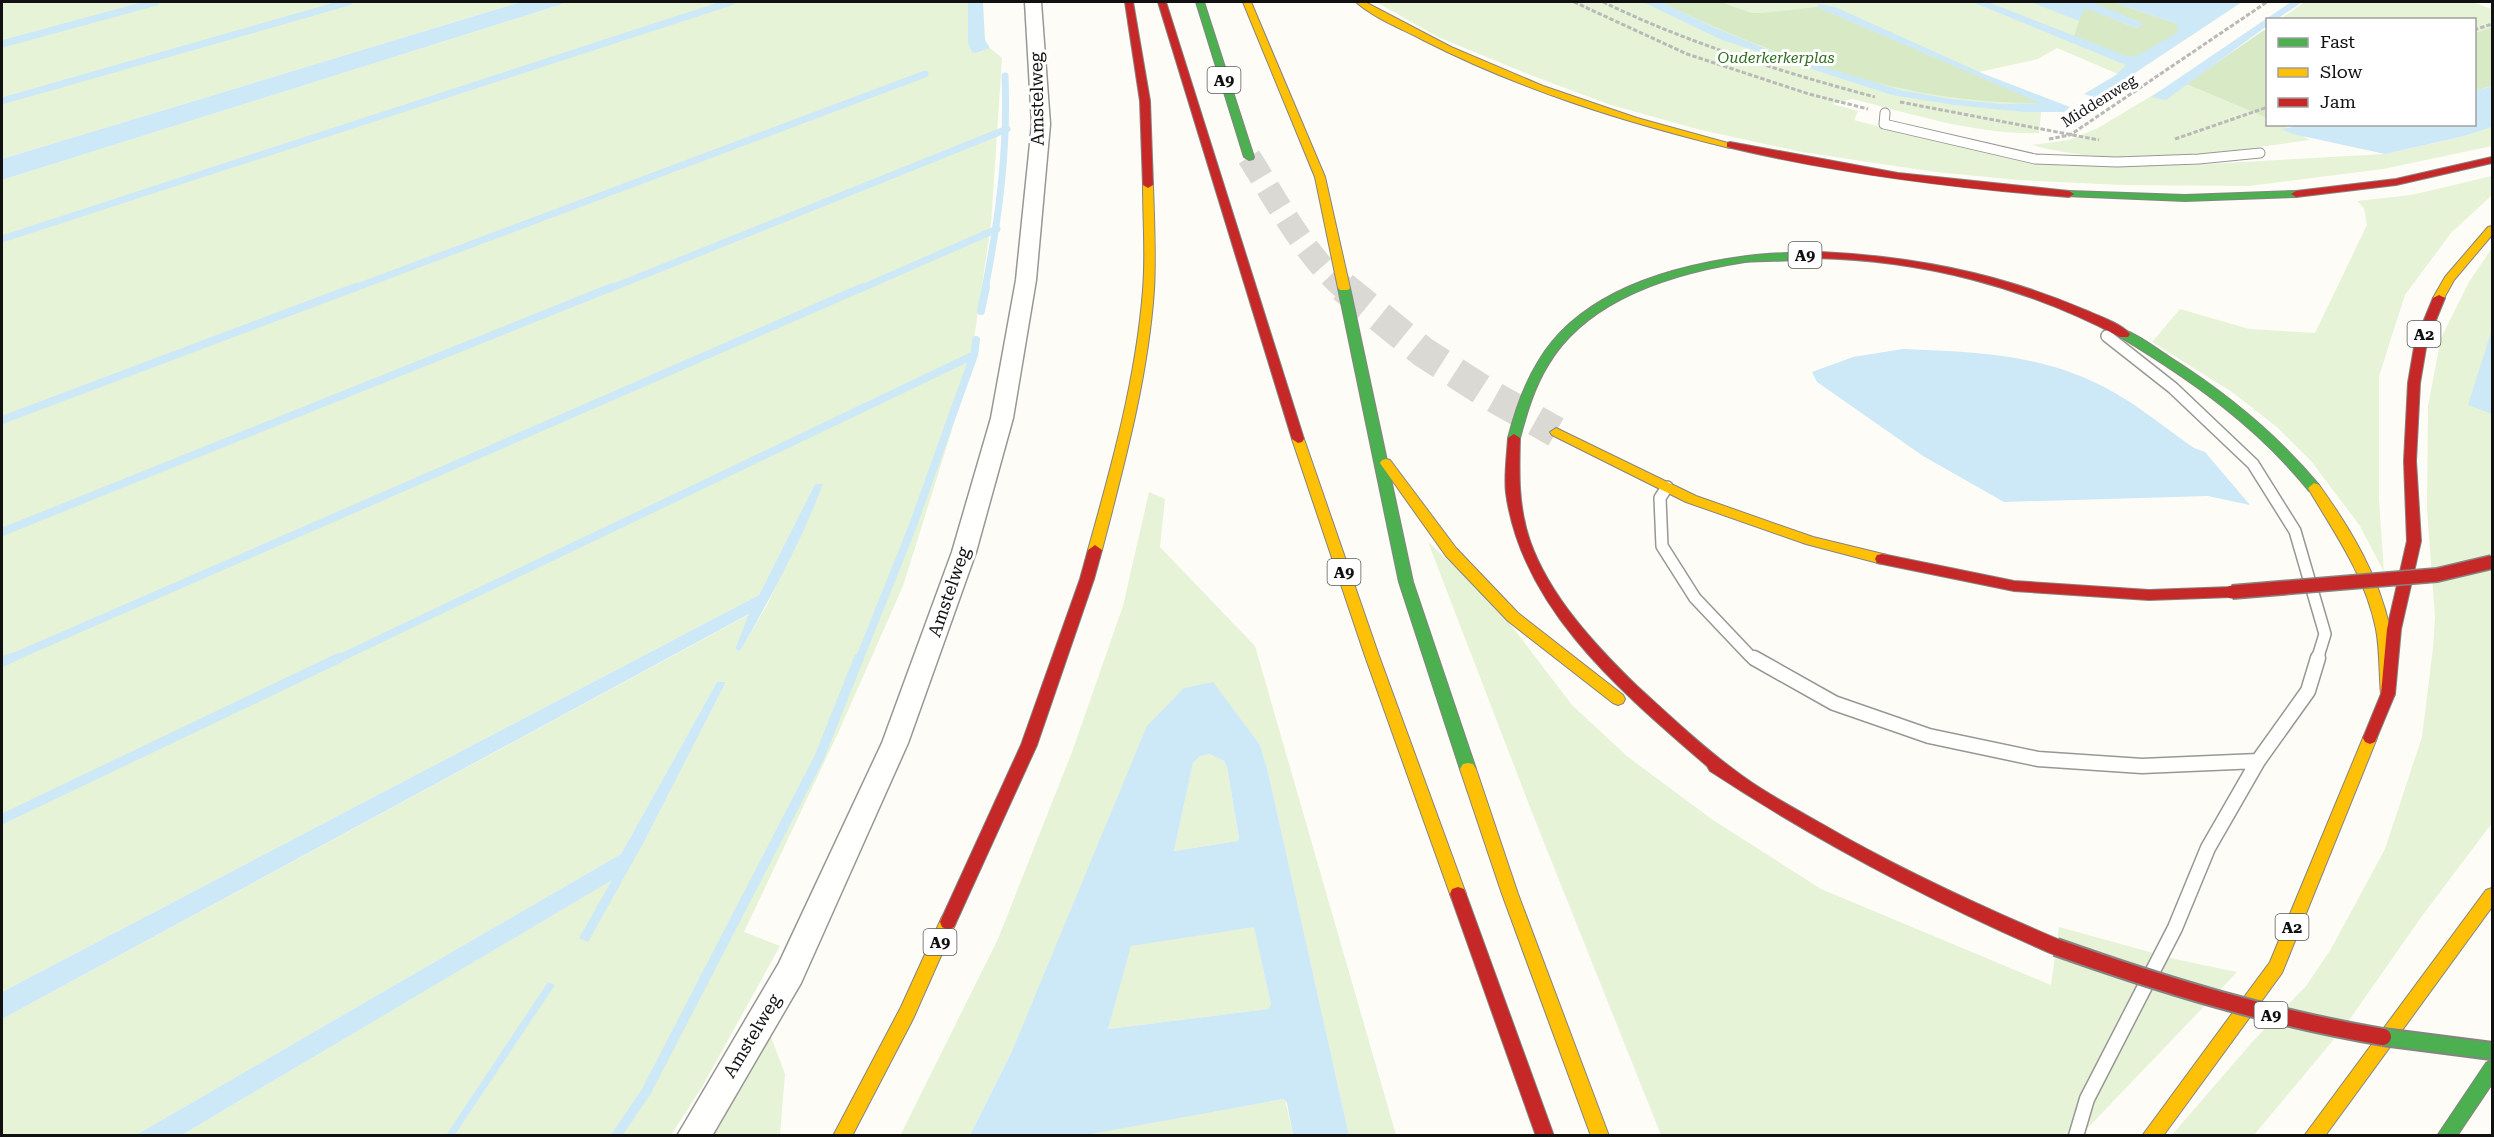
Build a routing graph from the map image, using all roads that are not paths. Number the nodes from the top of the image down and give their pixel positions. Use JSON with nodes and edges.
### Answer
{"nodes":[{"id":1,"x":1033,"y":2,"type":"edge"},
{"id":2,"x":1129,"y":2,"type":"edge"},
{"id":3,"x":1162,"y":2,"type":"edge"},
{"id":4,"x":1200,"y":2,"type":"edge"},
{"id":5,"x":1247,"y":2,"type":"edge"},
{"id":6,"x":1360,"y":2,"type":"edge"},
{"id":7,"x":1885,"y":113,"type":"road end"},
{"id":8,"x":2260,"y":153,"type":"dead end"},
{"id":9,"x":1249,"y":157,"type":"tunnel mouth"},
{"id":10,"x":2493,"y":160,"type":"edge"},
{"id":11,"x":2493,"y":229,"type":"edge"},
{"id":12,"x":2076,"y":311,"type":"junction"},
{"id":13,"x":1556,"y":432,"type":"tunnel mouth"},
{"id":14,"x":1378,"y":451,"type":"junction"},
{"id":15,"x":1667,"y":487,"type":"junction"},
{"id":16,"x":2493,"y":562,"type":"edge"},
{"id":17,"x":2388,"y":694,"type":"junction"},
{"id":18,"x":2258,"y":761,"type":"junction"},
{"id":19,"x":1732,"y":778,"type":"junction"},
{"id":20,"x":2493,"y":895,"type":"edge"},
{"id":21,"x":2493,"y":1052,"type":"edge"},
{"id":22,"x":2493,"y":1069,"type":"edge"},
{"id":23,"x":693,"y":1136,"type":"edge"},
{"id":24,"x":842,"y":1136,"type":"edge"},
{"id":25,"x":1545,"y":1136,"type":"edge"},
{"id":26,"x":1600,"y":1136,"type":"edge"},
{"id":27,"x":2076,"y":1136,"type":"edge"},
{"id":28,"x":2151,"y":1136,"type":"edge"},
{"id":29,"x":2313,"y":1136,"type":"edge"},
{"id":30,"x":2446,"y":1136,"type":"edge"}],
"edges":[{"from":1,"to":23,"type":"street","name":"Amstelweg"},
{"from":2,"to":24,"type":"highway","number":"A9"},
{"from":3,"to":25,"type":"highway","number":"A9"},
{"from":4,"to":9,"type":"highway","number":"A9"},
{"from":5,"to":14,"type":"highway","number":"A9"},
{"from":6,"to":10,"type":"highway"},
{"from":7,"to":8,"type":"lane"},
{"from":11,"to":17,"type":"highway","number":"A2"},
{"from":12,"to":17,"type":"highway","number":"A9"},
{"from":12,"to":18,"type":"lane"},
{"from":12,"to":19,"type":"highway","number":"A9"},
{"from":13,"to":15,"type":"highway"},
{"from":14,"to":19,"type":"highway","number":"A9"},
{"from":14,"to":26,"type":"highway","number":"A9"},
{"from":15,"to":16,"type":"highway","bridge":true},
{"from":15,"to":18,"type":"lane"},
{"from":17,"to":28,"type":"highway","number":"A2"},
{"from":18,"to":27,"type":"lane"},
{"from":19,"to":21,"type":"highway","number":"A9","bridge":true},
{"from":20,"to":29,"type":"highway"},
{"from":22,"to":30,"type":"highway"}]}
